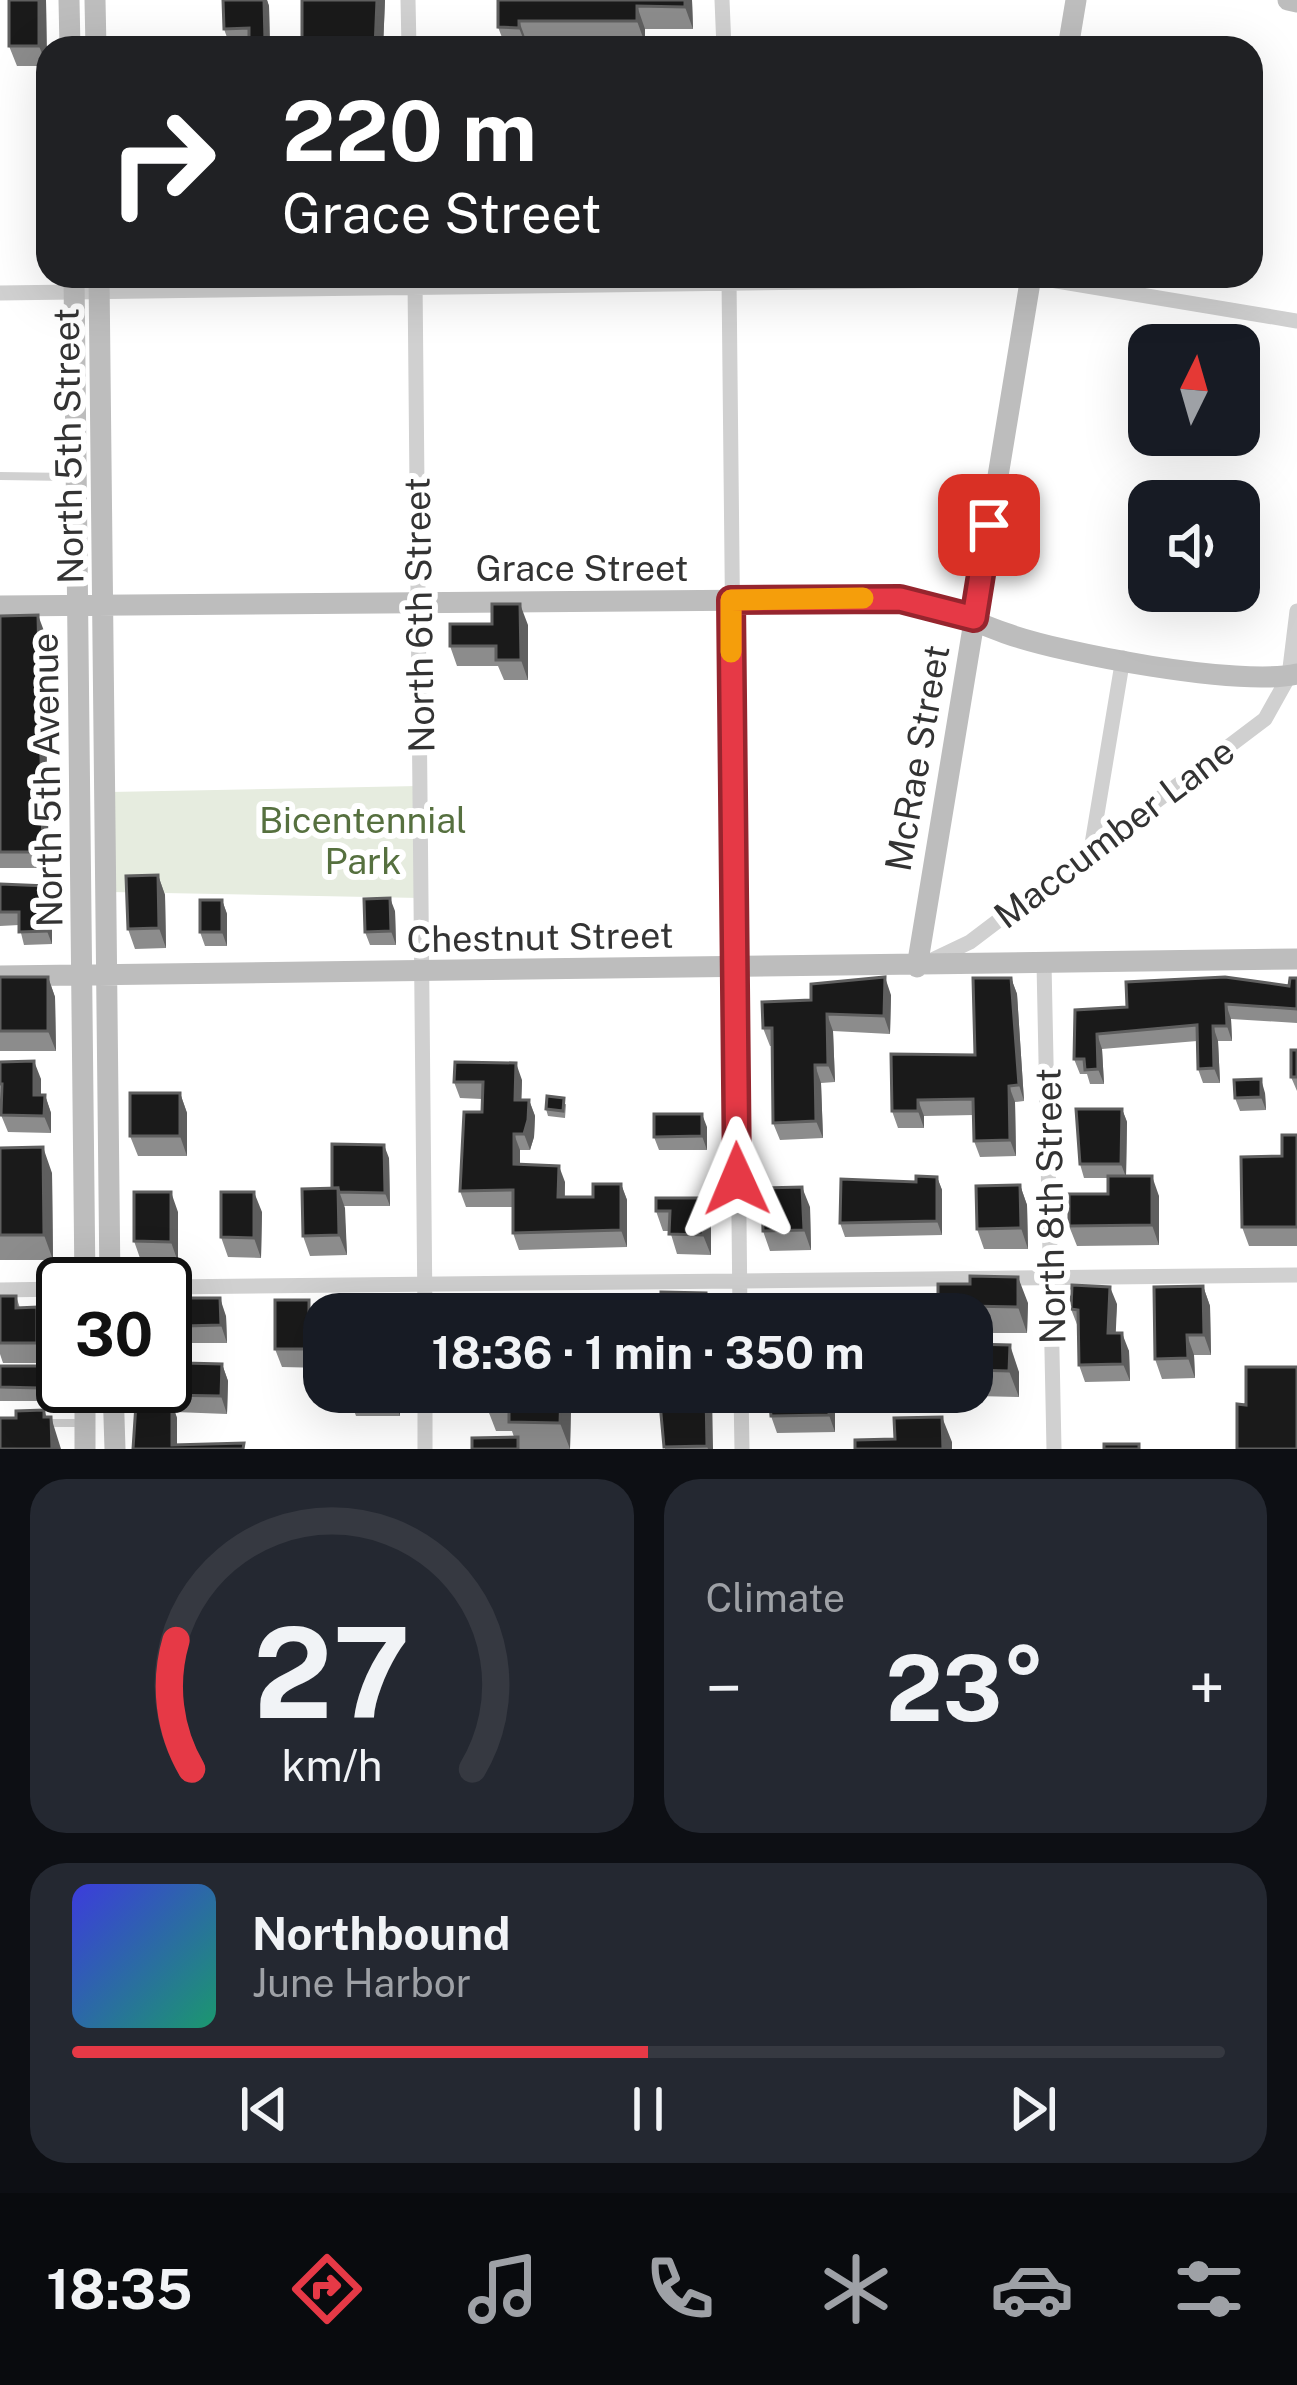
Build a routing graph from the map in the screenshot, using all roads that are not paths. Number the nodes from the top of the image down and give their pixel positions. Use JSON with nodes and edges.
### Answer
{"nodes":[{"id":1,"x":69,"y":0,"type":"edge"},
{"id":2,"x":95,"y":0,"type":"edge"},
{"id":3,"x":408,"y":0,"type":"edge"},
{"id":4,"x":722,"y":0,"type":"edge"},
{"id":5,"x":1076,"y":0,"type":"edge"},
{"id":6,"x":1288,"y":0,"type":"edge"},
{"id":7,"x":1297,"y":2,"type":"edge"},
{"id":8,"x":70,"y":36,"type":"edge"},
{"id":9,"x":96,"y":36,"type":"edge"},
{"id":10,"x":409,"y":36,"type":"edge"},
{"id":11,"x":724,"y":36,"type":"edge"},
{"id":12,"x":1070,"y":36,"type":"edge"},
{"id":13,"x":46,"y":288,"type":"edge"},
{"id":14,"x":74,"y":288,"type":"edge"},
{"id":15,"x":99,"y":288,"type":"edge"},
{"id":16,"x":415,"y":288,"type":"edge"},
{"id":17,"x":729,"y":288,"type":"edge"},
{"id":18,"x":1028,"y":288,"type":"edge"},
{"id":19,"x":1092,"y":288,"type":"edge"},
{"id":20,"x":0,"y":293,"type":"edge"},
{"id":21,"x":1297,"y":321,"type":"edge"},
{"id":22,"x":0,"y":476,"type":"edge"},
{"id":23,"x":75,"y":477,"type":"junction"},
{"id":24,"x":731,"y":600,"type":"junction"},
{"id":25,"x":418,"y":602,"type":"junction"},
{"id":26,"x":78,"y":604,"type":"junction"},
{"id":27,"x":103,"y":604,"type":"junction"},
{"id":28,"x":0,"y":606,"type":"edge"},
{"id":29,"x":1297,"y":611,"type":"edge"},
{"id":30,"x":974,"y":618,"type":"junction"},
{"id":31,"x":1123,"y":658,"type":"junction"},
{"id":32,"x":1293,"y":675,"type":"edge"},
{"id":33,"x":1090,"y":850,"type":"junction"},
{"id":34,"x":1297,"y":959,"type":"edge"},
{"id":35,"x":1044,"y":963,"type":"junction"},
{"id":36,"x":736,"y":967,"type":"junction"},
{"id":37,"x":917,"y":967,"type":"junction"},
{"id":38,"x":424,"y":971,"type":"junction"},
{"id":39,"x":106,"y":975,"type":"junction"},
{"id":40,"x":0,"y":976,"type":"edge"},
{"id":41,"x":82,"y":976,"type":"junction"},
{"id":42,"x":85,"y":1257,"type":"edge"},
{"id":43,"x":110,"y":1257,"type":"edge"},
{"id":44,"x":1297,"y":1275,"type":"edge"},
{"id":45,"x":1054,"y":1278,"type":"junction"},
{"id":46,"x":740,"y":1280,"type":"junction"},
{"id":47,"x":426,"y":1284,"type":"junction"},
{"id":48,"x":192,"y":1287,"type":"edge"},
{"id":49,"x":36,"y":1289,"type":"edge"},
{"id":50,"x":0,"y":1290,"type":"edge"},
{"id":51,"x":426,"y":1293,"type":"edge"},
{"id":52,"x":740,"y":1293,"type":"edge"},
{"id":53,"x":21,"y":1371,"type":"edge"},
{"id":54,"x":36,"y":1371,"type":"edge"},
{"id":55,"x":85,"y":1413,"type":"edge"},
{"id":56,"x":114,"y":1413,"type":"edge"},
{"id":57,"x":425,"y":1413,"type":"edge"},
{"id":58,"x":741,"y":1413,"type":"edge"},
{"id":59,"x":26,"y":1423,"type":"edge"},
{"id":60,"x":85,"y":1423,"type":"junction"},
{"id":61,"x":85,"y":1449,"type":"edge"},
{"id":62,"x":115,"y":1449,"type":"edge"},
{"id":63,"x":425,"y":1449,"type":"edge"},
{"id":64,"x":742,"y":1449,"type":"edge"},
{"id":65,"x":1054,"y":1449,"type":"edge"}],
"edges":[{"from":1,"to":8,"type":"street"},
{"from":2,"to":9,"type":"street"},
{"from":3,"to":10,"type":"street"},
{"from":4,"to":11,"type":"street"},
{"from":5,"to":12,"type":"street"},
{"from":6,"to":7,"type":"street"},
{"from":13,"to":20,"type":"street"},
{"from":14,"to":23,"type":"street","name":"North 5th Avenue"},
{"from":15,"to":27,"type":"street","name":"North 5th Street"},
{"from":16,"to":25,"type":"street","name":"North 6th Street"},
{"from":17,"to":24,"type":"street"},
{"from":18,"to":30,"type":"street","name":"McRae Street"},
{"from":19,"to":21,"type":"street"},
{"from":22,"to":23,"type":"lane"},
{"from":23,"to":26,"type":"street","name":"North 5th Avenue"},
{"from":24,"to":25,"type":"street","name":"Grace Street"},
{"from":24,"to":30,"type":"street","name":"Grace Street"},
{"from":24,"to":36,"type":"street"},
{"from":25,"to":27,"type":"street","name":"Grace Street"},
{"from":25,"to":38,"type":"street","name":"North 6th Street"},
{"from":26,"to":27,"type":"street","name":"Grace Street"},
{"from":26,"to":28,"type":"street","name":"Grace Street"},
{"from":26,"to":41,"type":"street","name":"North 5th Avenue"},
{"from":27,"to":39,"type":"street","name":"North 5th Street"},
{"from":29,"to":32,"type":"street"},
{"from":30,"to":31,"type":"street","name":"Grace Street"},
{"from":30,"to":37,"type":"street","name":"McRae Street"},
{"from":31,"to":32,"type":"street","name":"Grace Street"},
{"from":31,"to":33,"type":"street"},
{"from":32,"to":33,"type":"street","name":"Maccumber Lane"},
{"from":33,"to":37,"type":"street","name":"Maccumber Lane"},
{"from":34,"to":35,"type":"street","name":"Chestnut Street"},
{"from":35,"to":37,"type":"street","name":"Chestnut Street"},
{"from":35,"to":45,"type":"street","name":"North 8th Street"},
{"from":36,"to":37,"type":"street","name":"Chestnut Street"},
{"from":36,"to":38,"type":"street","name":"Chestnut Street"},
{"from":36,"to":46,"type":"street"},
{"from":38,"to":39,"type":"street","name":"Chestnut Street"},
{"from":38,"to":47,"type":"street","name":"North 6th Street"},
{"from":39,"to":41,"type":"street","name":"Chestnut Street"},
{"from":39,"to":43,"type":"street"},
{"from":40,"to":41,"type":"street","name":"Chestnut Street"},
{"from":41,"to":42,"type":"street","name":"North 5th Avenue"},
{"from":44,"to":45,"type":"street"},
{"from":45,"to":46,"type":"street"},
{"from":45,"to":65,"type":"street","name":"North 8th Street"},
{"from":46,"to":47,"type":"street"},
{"from":46,"to":52,"type":"street"},
{"from":47,"to":48,"type":"street"},
{"from":47,"to":51,"type":"street","name":"North 6th Street"},
{"from":49,"to":50,"type":"street"},
{"from":53,"to":54,"type":"lane"},
{"from":55,"to":60,"type":"street"},
{"from":56,"to":62,"type":"street"},
{"from":57,"to":63,"type":"street"},
{"from":58,"to":64,"type":"street"},
{"from":59,"to":60,"type":"lane"},
{"from":60,"to":61,"type":"street"}]}
